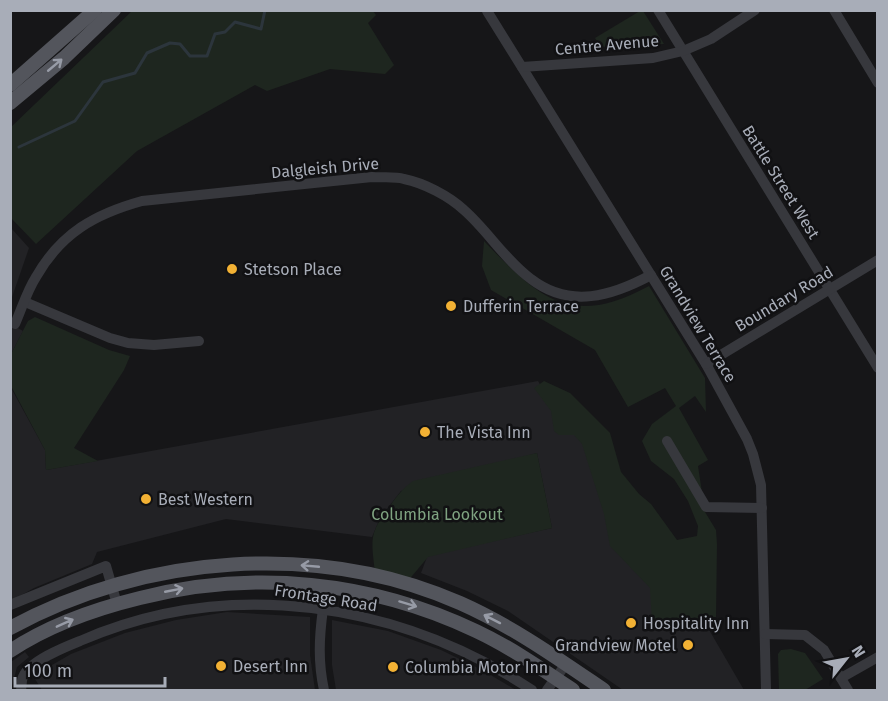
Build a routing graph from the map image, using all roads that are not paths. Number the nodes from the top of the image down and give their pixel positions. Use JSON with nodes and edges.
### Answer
{"nodes":[{"id":1,"x":95,"y":10,"type":"edge"},
{"id":2,"x":114,"y":10,"type":"edge"},
{"id":3,"x":658,"y":10,"type":"edge"},
{"id":4,"x":755,"y":10,"type":"edge"},
{"id":5,"x":834,"y":10,"type":"edge"},
{"id":6,"x":487,"y":11,"type":"edge"},
{"id":7,"x":683,"y":51,"type":"junction"},
{"id":8,"x":522,"y":67,"type":"junction"},
{"id":9,"x":878,"y":83,"type":"edge"},
{"id":10,"x":10,"y":85,"type":"edge"},
{"id":11,"x":10,"y":103,"type":"edge"},
{"id":12,"x":878,"y":260,"type":"edge"},
{"id":13,"x":651,"y":275,"type":"junction"},
{"id":14,"x":829,"y":289,"type":"junction"},
{"id":15,"x":25,"y":302,"type":"junction"},
{"id":16,"x":15,"y":324,"type":"dead end"},
{"id":17,"x":199,"y":341,"type":"dead end"},
{"id":18,"x":706,"y":364,"type":"junction"},
{"id":19,"x":878,"y":369,"type":"edge"},
{"id":20,"x":667,"y":441,"type":"dead end"},
{"id":21,"x":762,"y":508,"type":"junction"},
{"id":22,"x":112,"y":586,"type":"junction"},
{"id":23,"x":117,"y":604,"type":"junction"},
{"id":24,"x":10,"y":605,"type":"edge"},
{"id":25,"x":323,"y":609,"type":"junction"},
{"id":26,"x":10,"y":628,"type":"edge"},
{"id":27,"x":765,"y":634,"type":"junction"},
{"id":28,"x":10,"y":651,"type":"edge"},
{"id":29,"x":878,"y":657,"type":"edge"},
{"id":30,"x":566,"y":664,"type":"junction"},
{"id":31,"x":841,"y":678,"type":"junction"},
{"id":32,"x":552,"y":685,"type":"edge"},
{"id":33,"x":21,"y":690,"type":"edge"},
{"id":34,"x":324,"y":690,"type":"edge"},
{"id":35,"x":532,"y":690,"type":"edge"},
{"id":36,"x":573,"y":690,"type":"edge"},
{"id":37,"x":604,"y":690,"type":"edge"},
{"id":38,"x":766,"y":690,"type":"edge"},
{"id":39,"x":848,"y":690,"type":"edge"}],
"edges":[{"from":1,"to":10,"type":"main road"},
{"from":11,"to":2,"type":"main road","one_way":true},
{"from":3,"to":7,"type":"street","name":"Battle Street West"},
{"from":4,"to":7,"type":"street","name":"Centre Avenue"},
{"from":5,"to":9,"type":"street"},
{"from":6,"to":8,"type":"street","name":"Grandview Terrace"},
{"from":7,"to":8,"type":"street","name":"Centre Avenue"},
{"from":7,"to":14,"type":"street","name":"Battle Street West"},
{"from":8,"to":13,"type":"street","name":"Grandview Terrace"},
{"from":12,"to":14,"type":"street","name":"Boundary Road"},
{"from":13,"to":15,"type":"street","name":"Dalgleish Drive"},
{"from":13,"to":18,"type":"street","name":"Grandview Terrace"},
{"from":14,"to":18,"type":"street","name":"Boundary Road"},
{"from":14,"to":19,"type":"street","name":"Battle Street West"},
{"from":15,"to":16,"type":"street","name":"Dalgleish Drive"},
{"from":15,"to":17,"type":"street"},
{"from":18,"to":21,"type":"street","name":"Grandview Terrace"},
{"from":20,"to":21,"type":"street"},
{"from":21,"to":27,"type":"street","name":"Grandview Terrace"},
{"from":22,"to":23,"type":"street"},
{"from":22,"to":24,"type":"street"},
{"from":22,"to":26,"type":"main road"},
{"from":30,"to":22,"type":"main road","one_way":true},
{"from":28,"to":23,"type":"main road","one_way":true},
{"from":23,"to":32,"type":"main road","one_way":true},
{"from":25,"to":33,"type":"street","name":"Frontage Road"},
{"from":25,"to":34,"type":"street"},
{"from":25,"to":35,"type":"street","name":"Frontage Road"},
{"from":27,"to":31,"type":"street"},
{"from":27,"to":38,"type":"street","name":"Grandview Terrace"},
{"from":29,"to":31,"type":"street"},
{"from":30,"to":32,"type":"street"},
{"from":30,"to":37,"type":"main road"},
{"from":31,"to":39,"type":"street"},
{"from":32,"to":36,"type":"main road"}]}
